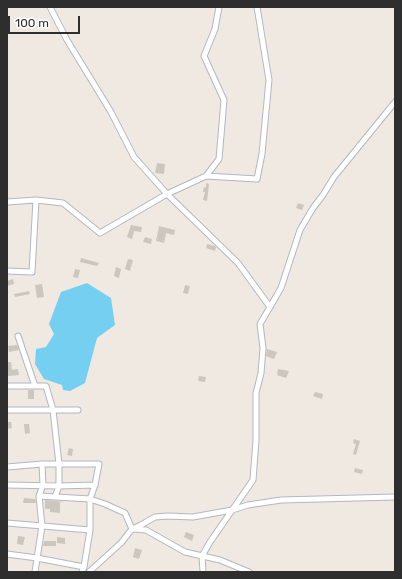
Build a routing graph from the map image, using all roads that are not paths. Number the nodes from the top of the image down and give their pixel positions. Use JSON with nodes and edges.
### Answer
{"nodes":[{"id":1,"x":50,"y":7,"type":"edge"},
{"id":2,"x":219,"y":7,"type":"edge"},
{"id":3,"x":258,"y":7,"type":"edge"},
{"id":4,"x":395,"y":102,"type":"edge"},
{"id":5,"x":206,"y":176,"type":"junction"},
{"id":6,"x":167,"y":194,"type":"junction"},
{"id":7,"x":36,"y":200,"type":"junction"},
{"id":8,"x":7,"y":202,"type":"edge"},
{"id":9,"x":7,"y":271,"type":"edge"},
{"id":10,"x":270,"y":308,"type":"junction"},
{"id":11,"x":18,"y":336,"type":"dead end"},
{"id":12,"x":7,"y":386,"type":"edge"},
{"id":13,"x":35,"y":386,"type":"junction"},
{"id":14,"x":7,"y":410,"type":"edge"},
{"id":15,"x":53,"y":410,"type":"junction"},
{"id":16,"x":78,"y":410,"type":"dead end"},
{"id":17,"x":42,"y":464,"type":"junction"},
{"id":18,"x":59,"y":464,"type":"junction"},
{"id":19,"x":7,"y":467,"type":"edge"},
{"id":20,"x":7,"y":485,"type":"edge"},
{"id":21,"x":43,"y":485,"type":"junction"},
{"id":22,"x":59,"y":486,"type":"junction"},
{"id":23,"x":96,"y":486,"type":"junction"},
{"id":24,"x":39,"y":496,"type":"junction"},
{"id":25,"x":55,"y":497,"type":"junction"},
{"id":26,"x":395,"y":497,"type":"edge"},
{"id":27,"x":90,"y":499,"type":"junction"},
{"id":28,"x":232,"y":510,"type":"junction"},
{"id":29,"x":7,"y":523,"type":"edge"},
{"id":30,"x":42,"y":526,"type":"junction"},
{"id":31,"x":132,"y":529,"type":"junction"},
{"id":32,"x":90,"y":530,"type":"junction"},
{"id":33,"x":7,"y":554,"type":"edge"},
{"id":34,"x":202,"y":556,"type":"junction"},
{"id":35,"x":37,"y":558,"type":"junction"},
{"id":36,"x":83,"y":570,"type":"edge"},
{"id":37,"x":36,"y":572,"type":"edge"},
{"id":38,"x":89,"y":572,"type":"edge"},
{"id":39,"x":203,"y":572,"type":"edge"},
{"id":40,"x":249,"y":572,"type":"edge"}],
"edges":[{"from":1,"to":6,"type":"street"},
{"from":2,"to":5,"type":"street"},
{"from":3,"to":5,"type":"street"},
{"from":4,"to":10,"type":"street"},
{"from":5,"to":6,"type":"street"},
{"from":6,"to":7,"type":"street"},
{"from":6,"to":10,"type":"street"},
{"from":7,"to":8,"type":"street"},
{"from":7,"to":9,"type":"street"},
{"from":10,"to":28,"type":"street"},
{"from":11,"to":13,"type":"street"},
{"from":12,"to":13,"type":"street"},
{"from":13,"to":15,"type":"street"},
{"from":14,"to":15,"type":"street"},
{"from":15,"to":16,"type":"street"},
{"from":15,"to":18,"type":"street"},
{"from":17,"to":18,"type":"street"},
{"from":17,"to":19,"type":"street"},
{"from":17,"to":21,"type":"street"},
{"from":18,"to":22,"type":"street"},
{"from":18,"to":23,"type":"street"},
{"from":20,"to":21,"type":"street"},
{"from":21,"to":22,"type":"street"},
{"from":21,"to":24,"type":"street"},
{"from":22,"to":23,"type":"street"},
{"from":22,"to":25,"type":"street"},
{"from":23,"to":27,"type":"street"},
{"from":24,"to":25,"type":"street"},
{"from":24,"to":30,"type":"street"},
{"from":25,"to":27,"type":"street"},
{"from":26,"to":28,"type":"street"},
{"from":27,"to":31,"type":"street"},
{"from":27,"to":32,"type":"street"},
{"from":28,"to":31,"type":"street"},
{"from":28,"to":34,"type":"street"},
{"from":29,"to":30,"type":"street"},
{"from":30,"to":32,"type":"street"},
{"from":30,"to":35,"type":"street"},
{"from":31,"to":34,"type":"street"},
{"from":31,"to":38,"type":"street"},
{"from":32,"to":36,"type":"street"},
{"from":33,"to":35,"type":"street"},
{"from":34,"to":39,"type":"street"},
{"from":34,"to":40,"type":"street"},
{"from":35,"to":36,"type":"street"},
{"from":35,"to":37,"type":"street"}]}
